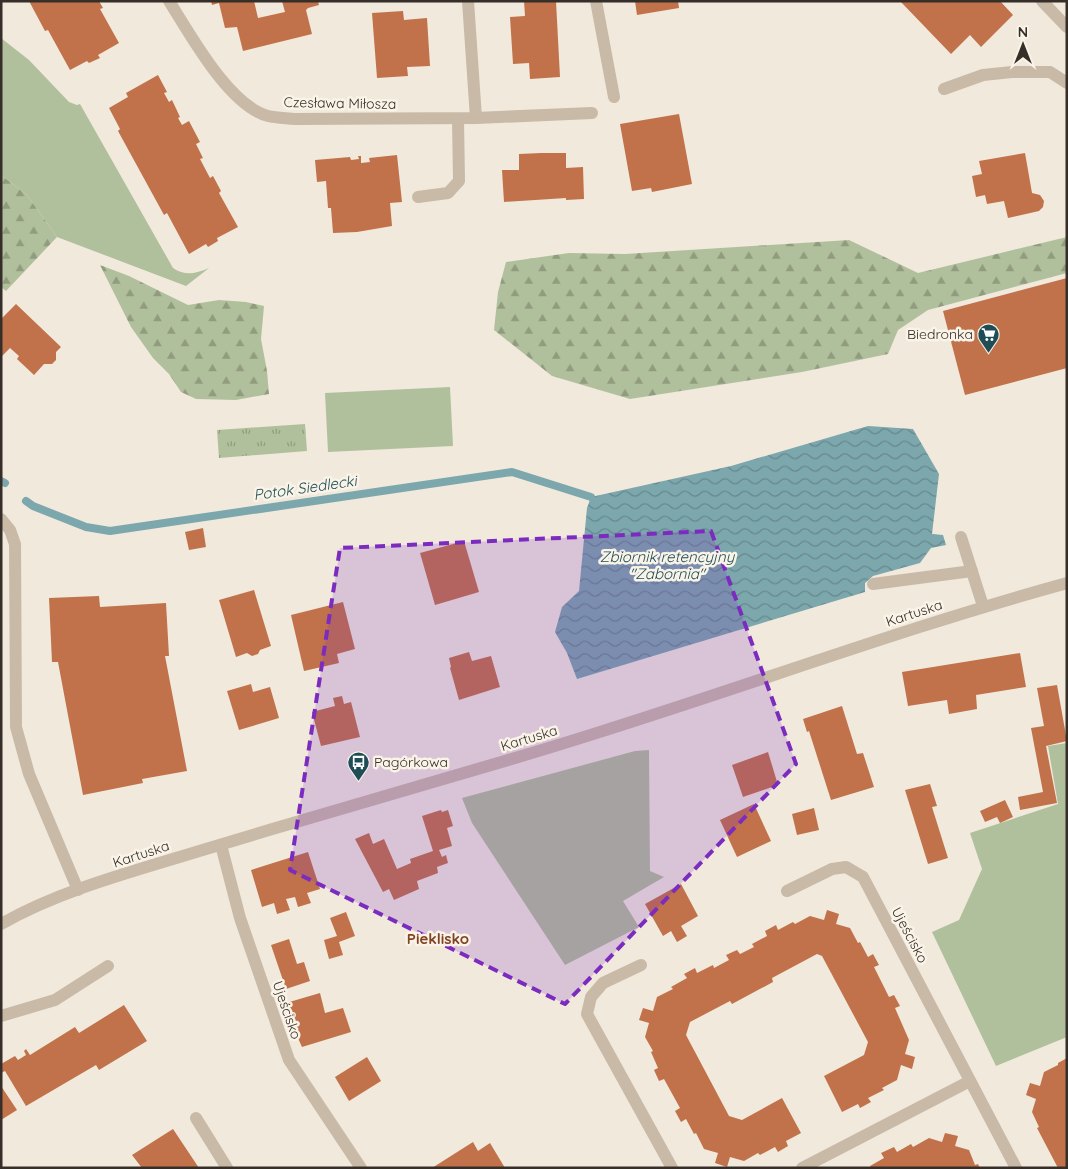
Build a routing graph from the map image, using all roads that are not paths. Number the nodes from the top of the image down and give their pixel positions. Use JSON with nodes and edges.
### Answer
{"nodes":[{"id":1,"x":169,"y":1,"type":"edge"},
{"id":2,"x":468,"y":1,"type":"edge"},
{"id":3,"x":596,"y":1,"type":"edge"},
{"id":4,"x":1042,"y":1,"type":"edge"},
{"id":5,"x":1067,"y":27,"type":"edge"},
{"id":6,"x":1067,"y":83,"type":"edge"},
{"id":7,"x":944,"y":89,"type":"dead end"},
{"id":8,"x":614,"y":97,"type":"dead end"},
{"id":9,"x":592,"y":113,"type":"dead end"},
{"id":10,"x":476,"y":118,"type":"junction"},
{"id":11,"x":458,"y":119,"type":"junction"},
{"id":12,"x":418,"y":197,"type":"dead end"},
{"id":13,"x":1,"y":520,"type":"edge"},
{"id":14,"x":962,"y":537,"type":"dead end"},
{"id":15,"x":972,"y":572,"type":"junction"},
{"id":16,"x":1067,"y":583,"type":"edge"},
{"id":17,"x":873,"y":584,"type":"dead end"},
{"id":18,"x":982,"y":606,"type":"junction"},
{"id":19,"x":221,"y":845,"type":"junction"},
{"id":20,"x":78,"y":890,"type":"junction"},
{"id":21,"x":787,"y":891,"type":"dead end"},
{"id":22,"x":1,"y":924,"type":"edge"},
{"id":23,"x":641,"y":965,"type":"dead end"},
{"id":24,"x":108,"y":966,"type":"dead end"},
{"id":25,"x":1,"y":1016,"type":"edge"},
{"id":26,"x":970,"y":1081,"type":"junction"},
{"id":27,"x":196,"y":1118,"type":"dead end"},
{"id":28,"x":227,"y":1168,"type":"edge"},
{"id":29,"x":361,"y":1168,"type":"edge"},
{"id":30,"x":672,"y":1168,"type":"edge"},
{"id":31,"x":802,"y":1168,"type":"edge"},
{"id":32,"x":1016,"y":1168,"type":"edge"}],
"edges":[{"from":1,"to":11,"type":"street","name":"Czesława Miłosza"},
{"from":2,"to":10,"type":"street"},
{"from":3,"to":8,"type":"street"},
{"from":4,"to":5,"type":"street"},
{"from":6,"to":7,"type":"street"},
{"from":9,"to":10,"type":"street","name":"Czesława Miłosza"},
{"from":10,"to":11,"type":"street","name":"Czesława Miłosza"},
{"from":11,"to":12,"type":"street"},
{"from":13,"to":20,"type":"street"},
{"from":14,"to":15,"type":"street"},
{"from":15,"to":17,"type":"street"},
{"from":15,"to":18,"type":"street"},
{"from":16,"to":18,"type":"street","name":"Kartuska"},
{"from":18,"to":19,"type":"street","name":"Kartuska"},
{"from":19,"to":20,"type":"street","name":"Kartuska"},
{"from":19,"to":29,"type":"street","name":"Ujeścisko"},
{"from":20,"to":22,"type":"street","name":"Kartuska"},
{"from":21,"to":26,"type":"street","name":"Ujeścisko"},
{"from":23,"to":30,"type":"street"},
{"from":24,"to":25,"type":"street"},
{"from":26,"to":31,"type":"street"},
{"from":26,"to":32,"type":"street","name":"Ujeścisko"},
{"from":27,"to":28,"type":"street"}]}
